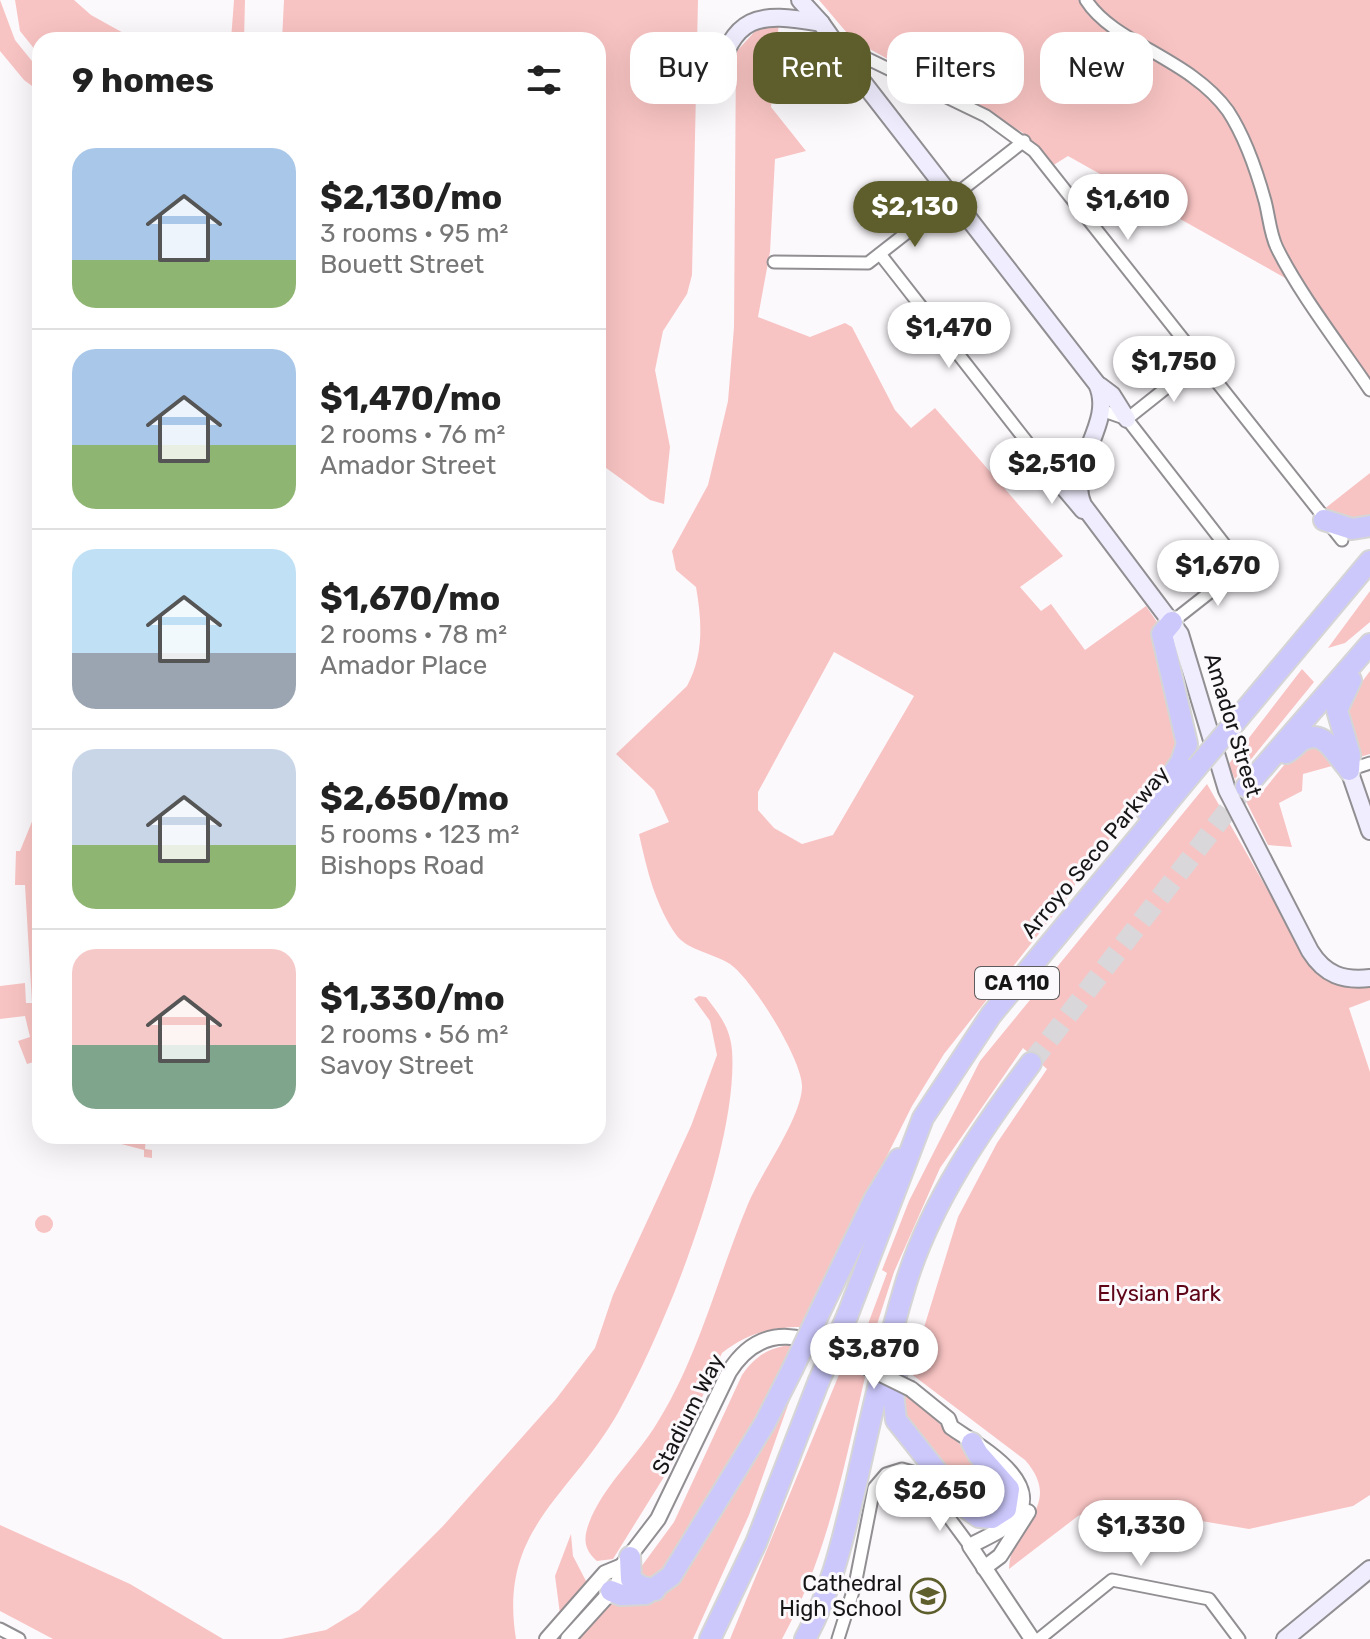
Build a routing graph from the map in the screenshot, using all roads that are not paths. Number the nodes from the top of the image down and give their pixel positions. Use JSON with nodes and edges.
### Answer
{"nodes":[{"id":1,"x":800,"y":0,"type":"edge"},
{"id":2,"x":1086,"y":0,"type":"edge"},
{"id":3,"x":821,"y":23,"type":"junction"},
{"id":4,"x":827,"y":32,"type":"edge"},
{"id":5,"x":737,"y":34,"type":"edge"},
{"id":6,"x":871,"y":61,"type":"edge"},
{"id":7,"x":871,"y":90,"type":"edge"},
{"id":8,"x":1024,"y":141,"type":"junction"},
{"id":9,"x":953,"y":198,"type":"junction"},
{"id":10,"x":880,"y":254,"type":"junction"},
{"id":11,"x":774,"y":262,"type":"dead end"},
{"id":12,"x":1200,"y":361,"type":"junction"},
{"id":13,"x":1370,"y":390,"type":"edge"},
{"id":14,"x":1100,"y":396,"type":"junction"},
{"id":15,"x":1127,"y":419,"type":"junction"},
{"id":16,"x":1045,"y":465,"type":"junction"},
{"id":17,"x":1080,"y":474,"type":"junction"},
{"id":18,"x":1091,"y":517,"type":"junction"},
{"id":19,"x":1324,"y":520,"type":"junction"},
{"id":20,"x":1370,"y":526,"type":"edge"},
{"id":21,"x":1342,"y":540,"type":"dead end"},
{"id":22,"x":1365,"y":568,"type":"edge"},
{"id":23,"x":1172,"y":622,"type":"junction"},
{"id":24,"x":1366,"y":649,"type":"edge"},
{"id":25,"x":1370,"y":763,"type":"edge"},
{"id":26,"x":1265,"y":764,"type":"junction"},
{"id":27,"x":1349,"y":770,"type":"junction"},
{"id":28,"x":1246,"y":787,"type":"tunnel mouth"},
{"id":29,"x":1370,"y":831,"type":"edge"},
{"id":30,"x":1121,"y":856,"type":"junction"},
{"id":31,"x":1370,"y":978,"type":"edge"},
{"id":32,"x":1031,"y":1063,"type":"tunnel mouth"},
{"id":33,"x":923,"y":1118,"type":"junction"},
{"id":34,"x":950,"y":1183,"type":"junction"},
{"id":35,"x":948,"y":1419,"type":"junction"},
{"id":36,"x":972,"y":1443,"type":"junction"},
{"id":37,"x":970,"y":1546,"type":"junction"},
{"id":38,"x":626,"y":1562,"type":"junction"},
{"id":39,"x":984,"y":1568,"type":"junction"},
{"id":40,"x":1370,"y":1569,"type":"edge"},
{"id":41,"x":655,"y":1590,"type":"junction"},
{"id":42,"x":611,"y":1591,"type":"junction"},
{"id":43,"x":0,"y":1629,"type":"edge"},
{"id":44,"x":19,"y":1639,"type":"edge"},
{"id":45,"x":547,"y":1639,"type":"edge"},
{"id":46,"x":568,"y":1639,"type":"edge"},
{"id":47,"x":712,"y":1639,"type":"edge"},
{"id":48,"x":805,"y":1639,"type":"edge"},
{"id":49,"x":838,"y":1639,"type":"edge"},
{"id":50,"x":1032,"y":1639,"type":"edge"},
{"id":51,"x":1039,"y":1639,"type":"edge"},
{"id":52,"x":1239,"y":1639,"type":"edge"},
{"id":53,"x":1285,"y":1639,"type":"edge"}],
"edges":[{"from":1,"to":3,"type":"main road"},
{"from":2,"to":13,"type":"street"},
{"from":3,"to":4,"type":"main road"},
{"from":3,"to":5,"type":"main road"},
{"from":6,"to":8,"type":"street"},
{"from":7,"to":9,"type":"main road"},
{"from":8,"to":9,"type":"street"},
{"from":8,"to":12,"type":"street"},
{"from":9,"to":10,"type":"street"},
{"from":9,"to":14,"type":"main road"},
{"from":10,"to":11,"type":"street"},
{"from":10,"to":16,"type":"street"},
{"from":12,"to":15,"type":"street"},
{"from":12,"to":19,"type":"street"},
{"from":14,"to":15,"type":"street"},
{"from":14,"to":15,"type":"main road"},
{"from":14,"to":17,"type":"main road"},
{"from":15,"to":23,"type":"street"},
{"from":16,"to":17,"type":"street"},
{"from":16,"to":18,"type":"main road"},
{"from":17,"to":18,"type":"main road","name":"Amador Street"},
{"from":18,"to":23,"type":"main road","name":"Amador Street"},
{"from":19,"to":20,"type":"highway"},
{"from":19,"to":21,"type":"street"},
{"from":22,"to":30,"type":"highway","name":"Arroyo Seco Parkway","number":"CA 110","bridge":true},
{"from":23,"to":30,"type":"highway"},
{"from":23,"to":31,"type":"main road","name":"Amador Street"},
{"from":24,"to":26,"type":"highway"},
{"from":24,"to":27,"type":"highway"},
{"from":25,"to":27,"type":"street"},
{"from":26,"to":27,"type":"highway"},
{"from":26,"to":28,"type":"highway"},
{"from":27,"to":29,"type":"main road"},
{"from":30,"to":33,"type":"highway","name":"Arroyo Seco Parkway","number":"CA 110"},
{"from":32,"to":34,"type":"highway"},
{"from":33,"to":41,"type":"highway","bridge":true},
{"from":33,"to":47,"type":"highway","name":"Arroyo Seco Parkway","number":"CA 110","bridge":true},
{"from":34,"to":36,"type":"highway"},
{"from":34,"to":48,"type":"highway"},
{"from":35,"to":36,"type":"street","name":"Stadium Way"},
{"from":35,"to":38,"type":"street","name":"Stadium Way","bridge":true},
{"from":35,"to":39,"type":"street","name":"Stadium Way"},
{"from":36,"to":37,"type":"street","name":"Stadium Way"},
{"from":37,"to":39,"type":"street"},
{"from":37,"to":49,"type":"street"},
{"from":38,"to":41,"type":"highway"},
{"from":38,"to":42,"type":"street","name":"Stadium Way"},
{"from":38,"to":45,"type":"street","name":"Stadium Way"},
{"from":39,"to":50,"type":"street"},
{"from":40,"to":53,"type":"main road"},
{"from":41,"to":42,"type":"highway"},
{"from":42,"to":46,"type":"street","name":"Stadium Way"},
{"from":43,"to":44,"type":"street"},
{"from":51,"to":52,"type":"street"}]}
